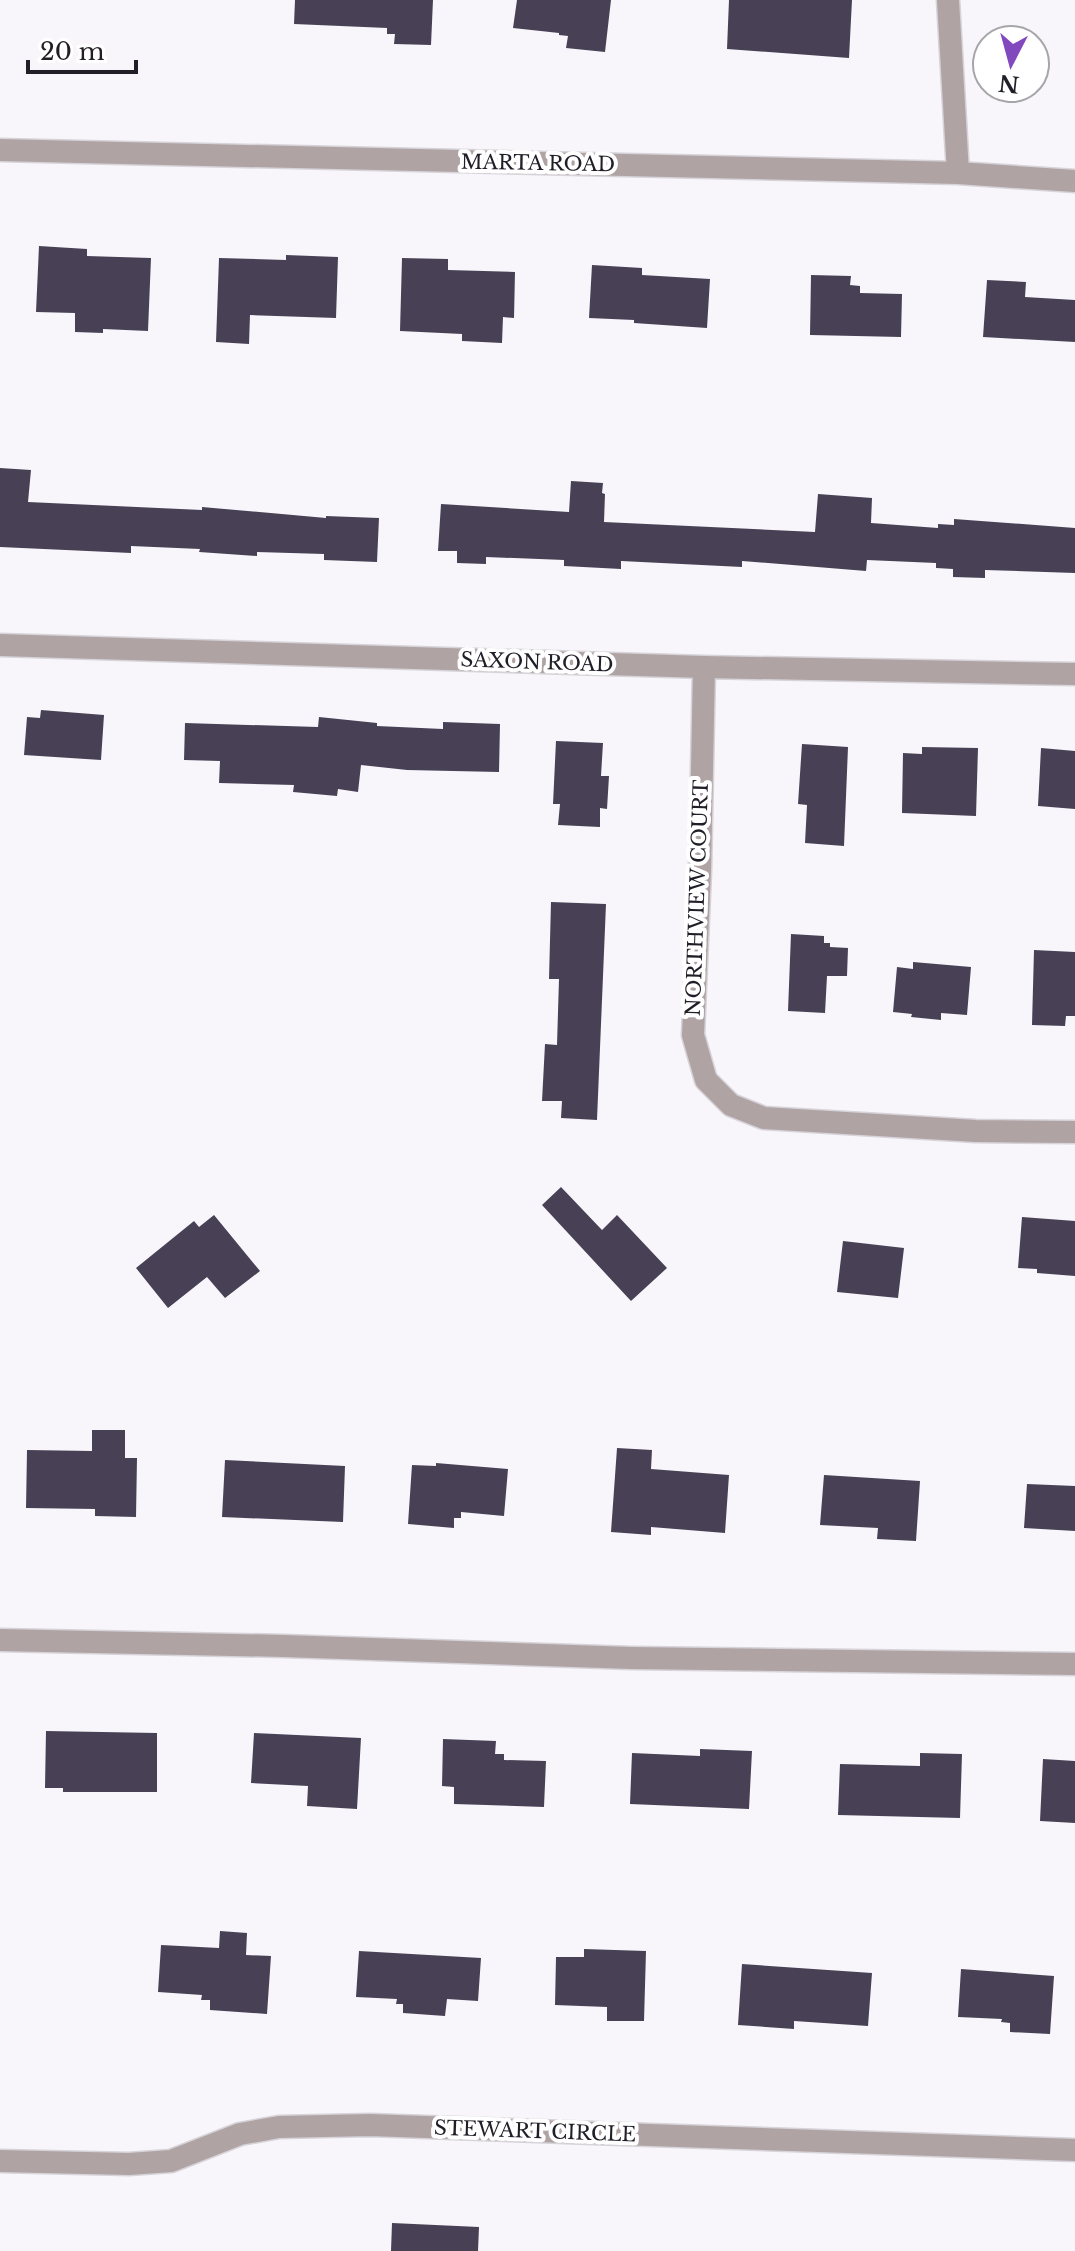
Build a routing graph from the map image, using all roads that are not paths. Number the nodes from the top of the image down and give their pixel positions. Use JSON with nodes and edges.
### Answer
{"nodes":[{"id":1,"x":948,"y":0,"type":"edge"},
{"id":2,"x":0,"y":150,"type":"edge"},
{"id":3,"x":958,"y":173,"type":"junction"},
{"id":4,"x":1075,"y":181,"type":"edge"},
{"id":5,"x":0,"y":645,"type":"edge"},
{"id":6,"x":704,"y":667,"type":"junction"},
{"id":7,"x":1075,"y":674,"type":"edge"},
{"id":8,"x":1075,"y":1132,"type":"edge"},
{"id":9,"x":0,"y":1640,"type":"edge"},
{"id":10,"x":1075,"y":1664,"type":"edge"},
{"id":11,"x":1075,"y":2150,"type":"edge"},
{"id":12,"x":0,"y":2161,"type":"edge"}],
"edges":[{"from":1,"to":3,"type":"street"},
{"from":2,"to":3,"type":"street","name":"MARTA ROAD"},
{"from":3,"to":4,"type":"street","name":"MARTA ROAD"},
{"from":5,"to":6,"type":"street","name":"SAXON ROAD"},
{"from":6,"to":7,"type":"street","name":"SAXON ROAD"},
{"from":6,"to":8,"type":"street","name":"NORTHVIEW COURT"},
{"from":9,"to":10,"type":"street"},
{"from":11,"to":12,"type":"street","name":"STEWART CIRCLE"}]}
